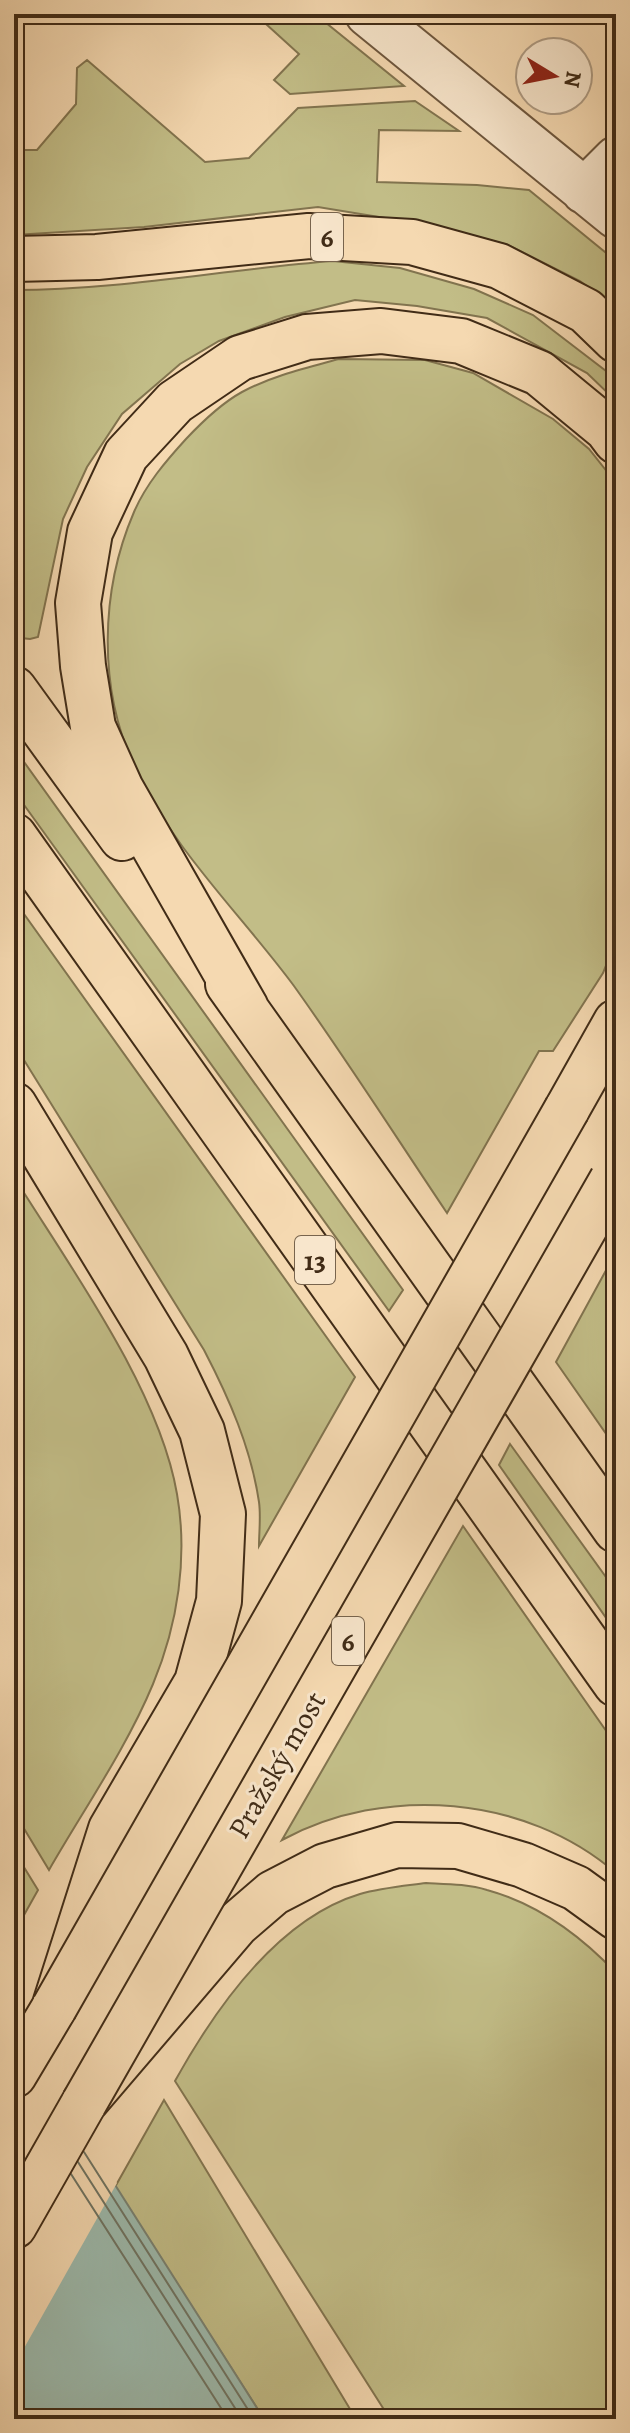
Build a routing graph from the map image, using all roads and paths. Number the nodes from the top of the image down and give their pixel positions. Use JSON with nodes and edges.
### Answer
{"nodes":[{"id":1,"x":368,"y":14,"type":"edge"},
{"id":2,"x":616,"y":159,"type":"edge"},
{"id":3,"x":600,"y":204,"type":"edge"},
{"id":4,"x":14,"y":259,"type":"edge"},
{"id":5,"x":616,"y":340,"type":"edge"},
{"id":6,"x":616,"y":441,"type":"edge"},
{"id":7,"x":14,"y":689,"type":"edge"},
{"id":8,"x":14,"y":836,"type":"edge"},
{"id":9,"x":246,"y":1008,"type":"junction"},
{"id":10,"x":616,"y":1022,"type":"edge"},
{"id":11,"x":14,"y":1105,"type":"edge"},
{"id":12,"x":615,"y":1175,"type":"edge"},
{"id":13,"x":616,"y":1530,"type":"edge"},
{"id":14,"x":616,"y":1684,"type":"edge"},
{"id":15,"x":616,"y":1917,"type":"edge"},
{"id":16,"x":54,"y":2008,"type":"junction"},
{"id":17,"x":14,"y":2075,"type":"edge"},
{"id":18,"x":84,"y":2103,"type":"junction"},
{"id":19,"x":14,"y":2226,"type":"edge"}],
"edges":[{"from":1,"to":3,"type":"street"},
{"from":2,"to":3,"type":"street"},
{"from":4,"to":5,"type":"highway","number":"6"},
{"from":6,"to":9,"type":"highway"},
{"from":7,"to":9,"type":"highway"},
{"from":8,"to":14,"type":"highway","number":"13"},
{"from":9,"to":13,"type":"highway"},
{"from":10,"to":16,"type":"highway","bridge":true},
{"from":11,"to":16,"type":"highway","bridge":true},
{"from":12,"to":18,"type":"highway","name":"Pražský most","number":"6","bridge":true},
{"from":15,"to":18,"type":"highway","bridge":true},
{"from":16,"to":17,"type":"highway"},
{"from":18,"to":19,"type":"highway","name":"Pražský most","number":"6"}]}
